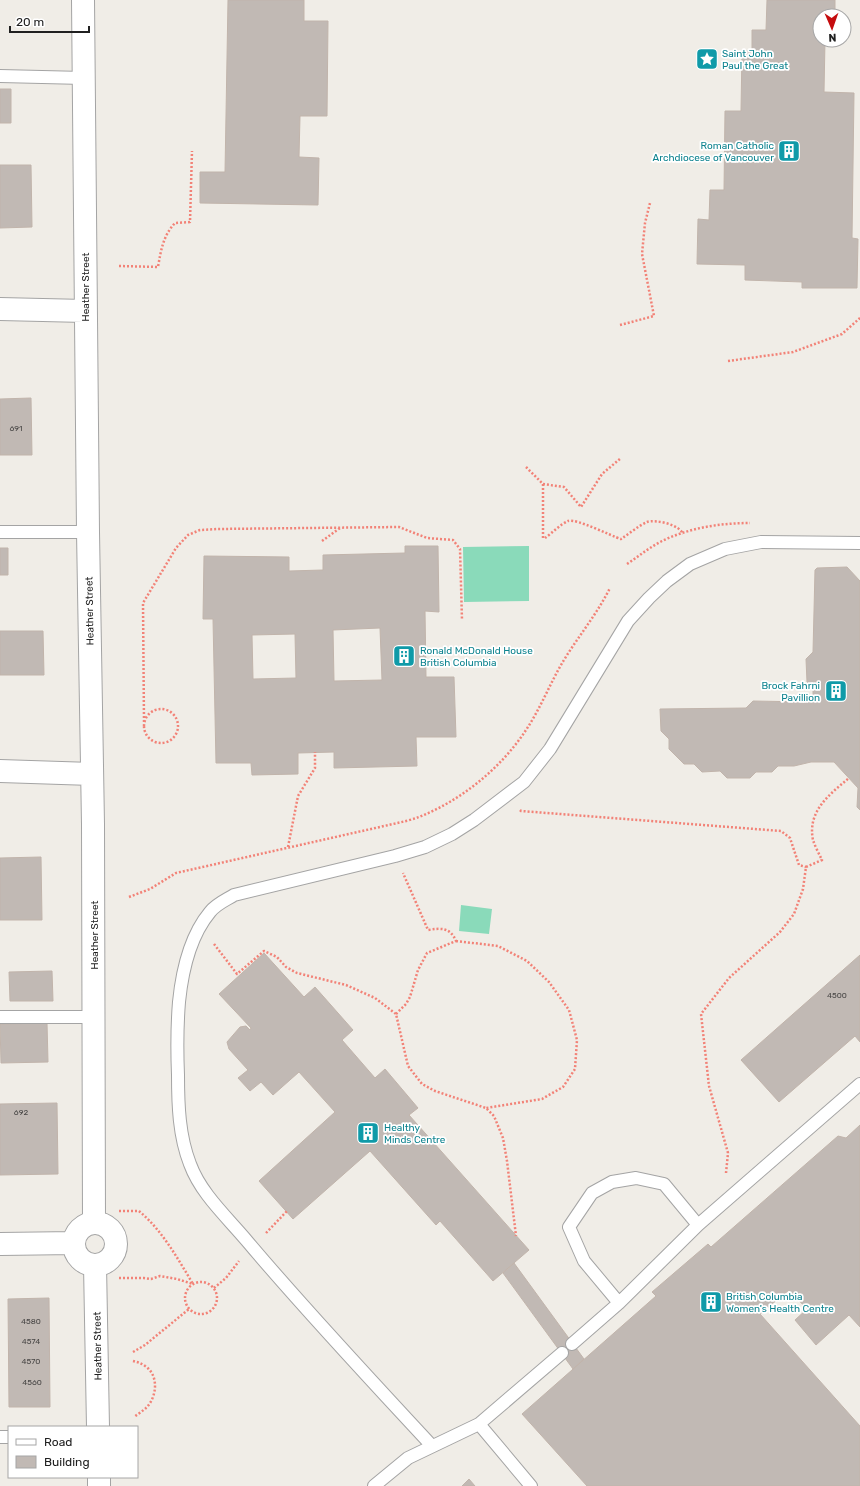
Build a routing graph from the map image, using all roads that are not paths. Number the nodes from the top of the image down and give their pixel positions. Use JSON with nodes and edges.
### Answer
{"nodes":[{"id":1,"x":83,"y":0,"type":"edge"},
{"id":2,"x":0,"y":76,"type":"edge"},
{"id":3,"x":84,"y":78,"type":"junction"},
{"id":4,"x":0,"y":309,"type":"edge"},
{"id":5,"x":86,"y":311,"type":"junction"},
{"id":6,"x":0,"y":532,"type":"edge"},
{"id":7,"x":88,"y":532,"type":"junction"},
{"id":8,"x":860,"y":543,"type":"edge"},
{"id":9,"x":0,"y":772,"type":"edge"},
{"id":10,"x":92,"y":774,"type":"junction"},
{"id":11,"x":0,"y":1017,"type":"edge"},
{"id":12,"x":94,"y":1017,"type":"junction"},
{"id":13,"x":860,"y":1084,"type":"edge"},
{"id":14,"x":94,"y":1222,"type":"junction"},
{"id":15,"x":698,"y":1225,"type":"junction"},
{"id":16,"x":74,"y":1243,"type":"junction"},
{"id":17,"x":0,"y":1244,"type":"edge"},
{"id":18,"x":95,"y":1265,"type":"junction"},
{"id":19,"x":619,"y":1303,"type":"junction"},
{"id":20,"x":572,"y":1344,"type":"dead end"},
{"id":21,"x":562,"y":1353,"type":"dead end"},
{"id":22,"x":479,"y":1424,"type":"junction"},
{"id":23,"x":98,"y":1426,"type":"edge"},
{"id":24,"x":432,"y":1446,"type":"junction"},
{"id":25,"x":374,"y":1486,"type":"edge"},
{"id":26,"x":531,"y":1486,"type":"edge"}],
"edges":[{"from":1,"to":3,"type":"street","name":"Heather Street"},
{"from":2,"to":3,"type":"lane"},
{"from":3,"to":5,"type":"street","name":"Heather Street"},
{"from":4,"to":5,"type":"street"},
{"from":5,"to":7,"type":"street","name":"Heather Street"},
{"from":6,"to":7,"type":"lane"},
{"from":7,"to":10,"type":"street","name":"Heather Street"},
{"from":8,"to":24,"type":"lane"},
{"from":9,"to":10,"type":"street"},
{"from":10,"to":12,"type":"street","name":"Heather Street"},
{"from":11,"to":12,"type":"lane"},
{"from":12,"to":14,"type":"street","name":"Heather Street"},
{"from":13,"to":15,"type":"lane"},
{"from":14,"to":16,"type":"street"},
{"from":14,"to":18,"type":"street"},
{"from":15,"to":19,"type":"lane"},
{"from":15,"to":19,"type":"lane"},
{"from":16,"to":17,"type":"street"},
{"from":16,"to":18,"type":"street"},
{"from":18,"to":23,"type":"street","name":"Heather Street"},
{"from":19,"to":20,"type":"lane"},
{"from":21,"to":22,"type":"lane"},
{"from":22,"to":24,"type":"lane"},
{"from":22,"to":26,"type":"lane"},
{"from":24,"to":25,"type":"lane"}]}
